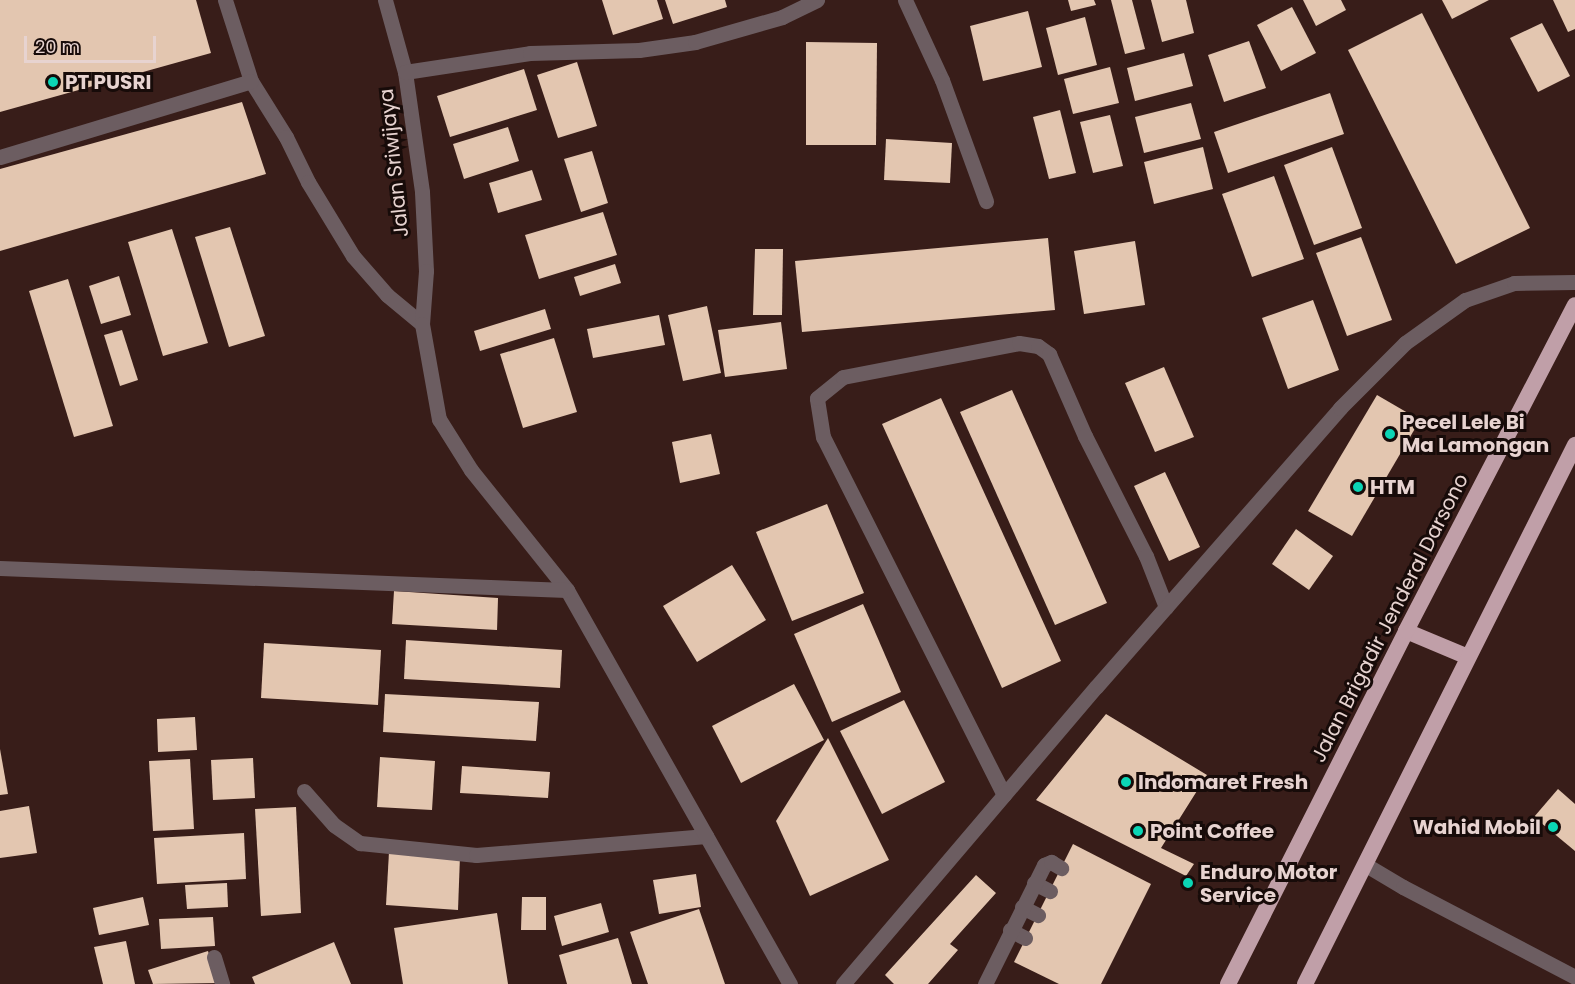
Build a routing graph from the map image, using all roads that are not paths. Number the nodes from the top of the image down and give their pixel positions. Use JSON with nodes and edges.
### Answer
{"nodes":[{"id":1,"x":225,"y":0,"type":"edge"},
{"id":2,"x":385,"y":0,"type":"edge"},
{"id":3,"x":817,"y":0,"type":"edge"},
{"id":4,"x":905,"y":0,"type":"edge"},
{"id":5,"x":405,"y":72,"type":"junction"},
{"id":6,"x":251,"y":81,"type":"junction"},
{"id":7,"x":0,"y":158,"type":"edge"},
{"id":8,"x":986,"y":201,"type":"dead end"},
{"id":9,"x":1575,"y":282,"type":"edge"},
{"id":10,"x":1575,"y":305,"type":"edge"},
{"id":11,"x":422,"y":324,"type":"junction"},
{"id":12,"x":1575,"y":445,"type":"edge"},
{"id":13,"x":0,"y":568,"type":"edge"},
{"id":14,"x":567,"y":590,"type":"junction"},
{"id":15,"x":1166,"y":607,"type":"junction"},
{"id":16,"x":1406,"y":631,"type":"junction"},
{"id":17,"x":1468,"y":657,"type":"junction"},
{"id":18,"x":304,"y":791,"type":"dead end"},
{"id":19,"x":1004,"y":795,"type":"junction"},
{"id":20,"x":706,"y":836,"type":"junction"},
{"id":21,"x":1054,"y":865,"type":"dead end"},
{"id":22,"x":1366,"y":865,"type":"junction"},
{"id":23,"x":1034,"y":883,"type":"junction"},
{"id":24,"x":1050,"y":891,"type":"dead end"},
{"id":25,"x":1022,"y":907,"type":"junction"},
{"id":26,"x":1038,"y":915,"type":"dead end"},
{"id":27,"x":1010,"y":930,"type":"junction"},
{"id":28,"x":1026,"y":938,"type":"dead end"},
{"id":29,"x":214,"y":957,"type":"dead end"},
{"id":30,"x":1575,"y":977,"type":"edge"},
{"id":31,"x":222,"y":984,"type":"edge"},
{"id":32,"x":790,"y":984,"type":"edge"},
{"id":33,"x":843,"y":984,"type":"edge"},
{"id":34,"x":985,"y":984,"type":"edge"},
{"id":35,"x":1228,"y":984,"type":"edge"},
{"id":36,"x":1305,"y":984,"type":"edge"}],
"edges":[{"from":1,"to":6,"type":"street"},
{"from":2,"to":5,"type":"street","name":"Jalan Sriwijaya"},
{"from":3,"to":5,"type":"street"},
{"from":4,"to":8,"type":"street"},
{"from":5,"to":11,"type":"street","name":"Jalan Sriwijaya"},
{"from":6,"to":7,"type":"street"},
{"from":6,"to":11,"type":"street"},
{"from":9,"to":15,"type":"street"},
{"from":10,"to":16,"type":"highway","name":"Jalan Brigadir Jenderal Darsono"},
{"from":11,"to":14,"type":"street","name":"Jalan Sriwijaya"},
{"from":12,"to":17,"type":"highway"},
{"from":13,"to":14,"type":"street"},
{"from":14,"to":20,"type":"street","name":"Jalan Sriwijaya"},
{"from":15,"to":19,"type":"street"},
{"from":15,"to":19,"type":"street"},
{"from":16,"to":17,"type":"highway"},
{"from":16,"to":35,"type":"highway","name":"Jalan Brigadir Jenderal Darsono"},
{"from":17,"to":22,"type":"highway"},
{"from":18,"to":20,"type":"street"},
{"from":19,"to":33,"type":"street"},
{"from":20,"to":32,"type":"street","name":"Jalan Sriwijaya"},
{"from":21,"to":23,"type":"street"},
{"from":22,"to":30,"type":"street"},
{"from":22,"to":36,"type":"highway"},
{"from":23,"to":24,"type":"street"},
{"from":23,"to":25,"type":"street"},
{"from":25,"to":26,"type":"street"},
{"from":25,"to":27,"type":"street"},
{"from":27,"to":28,"type":"street"},
{"from":27,"to":34,"type":"street"},
{"from":29,"to":31,"type":"street"}]}
